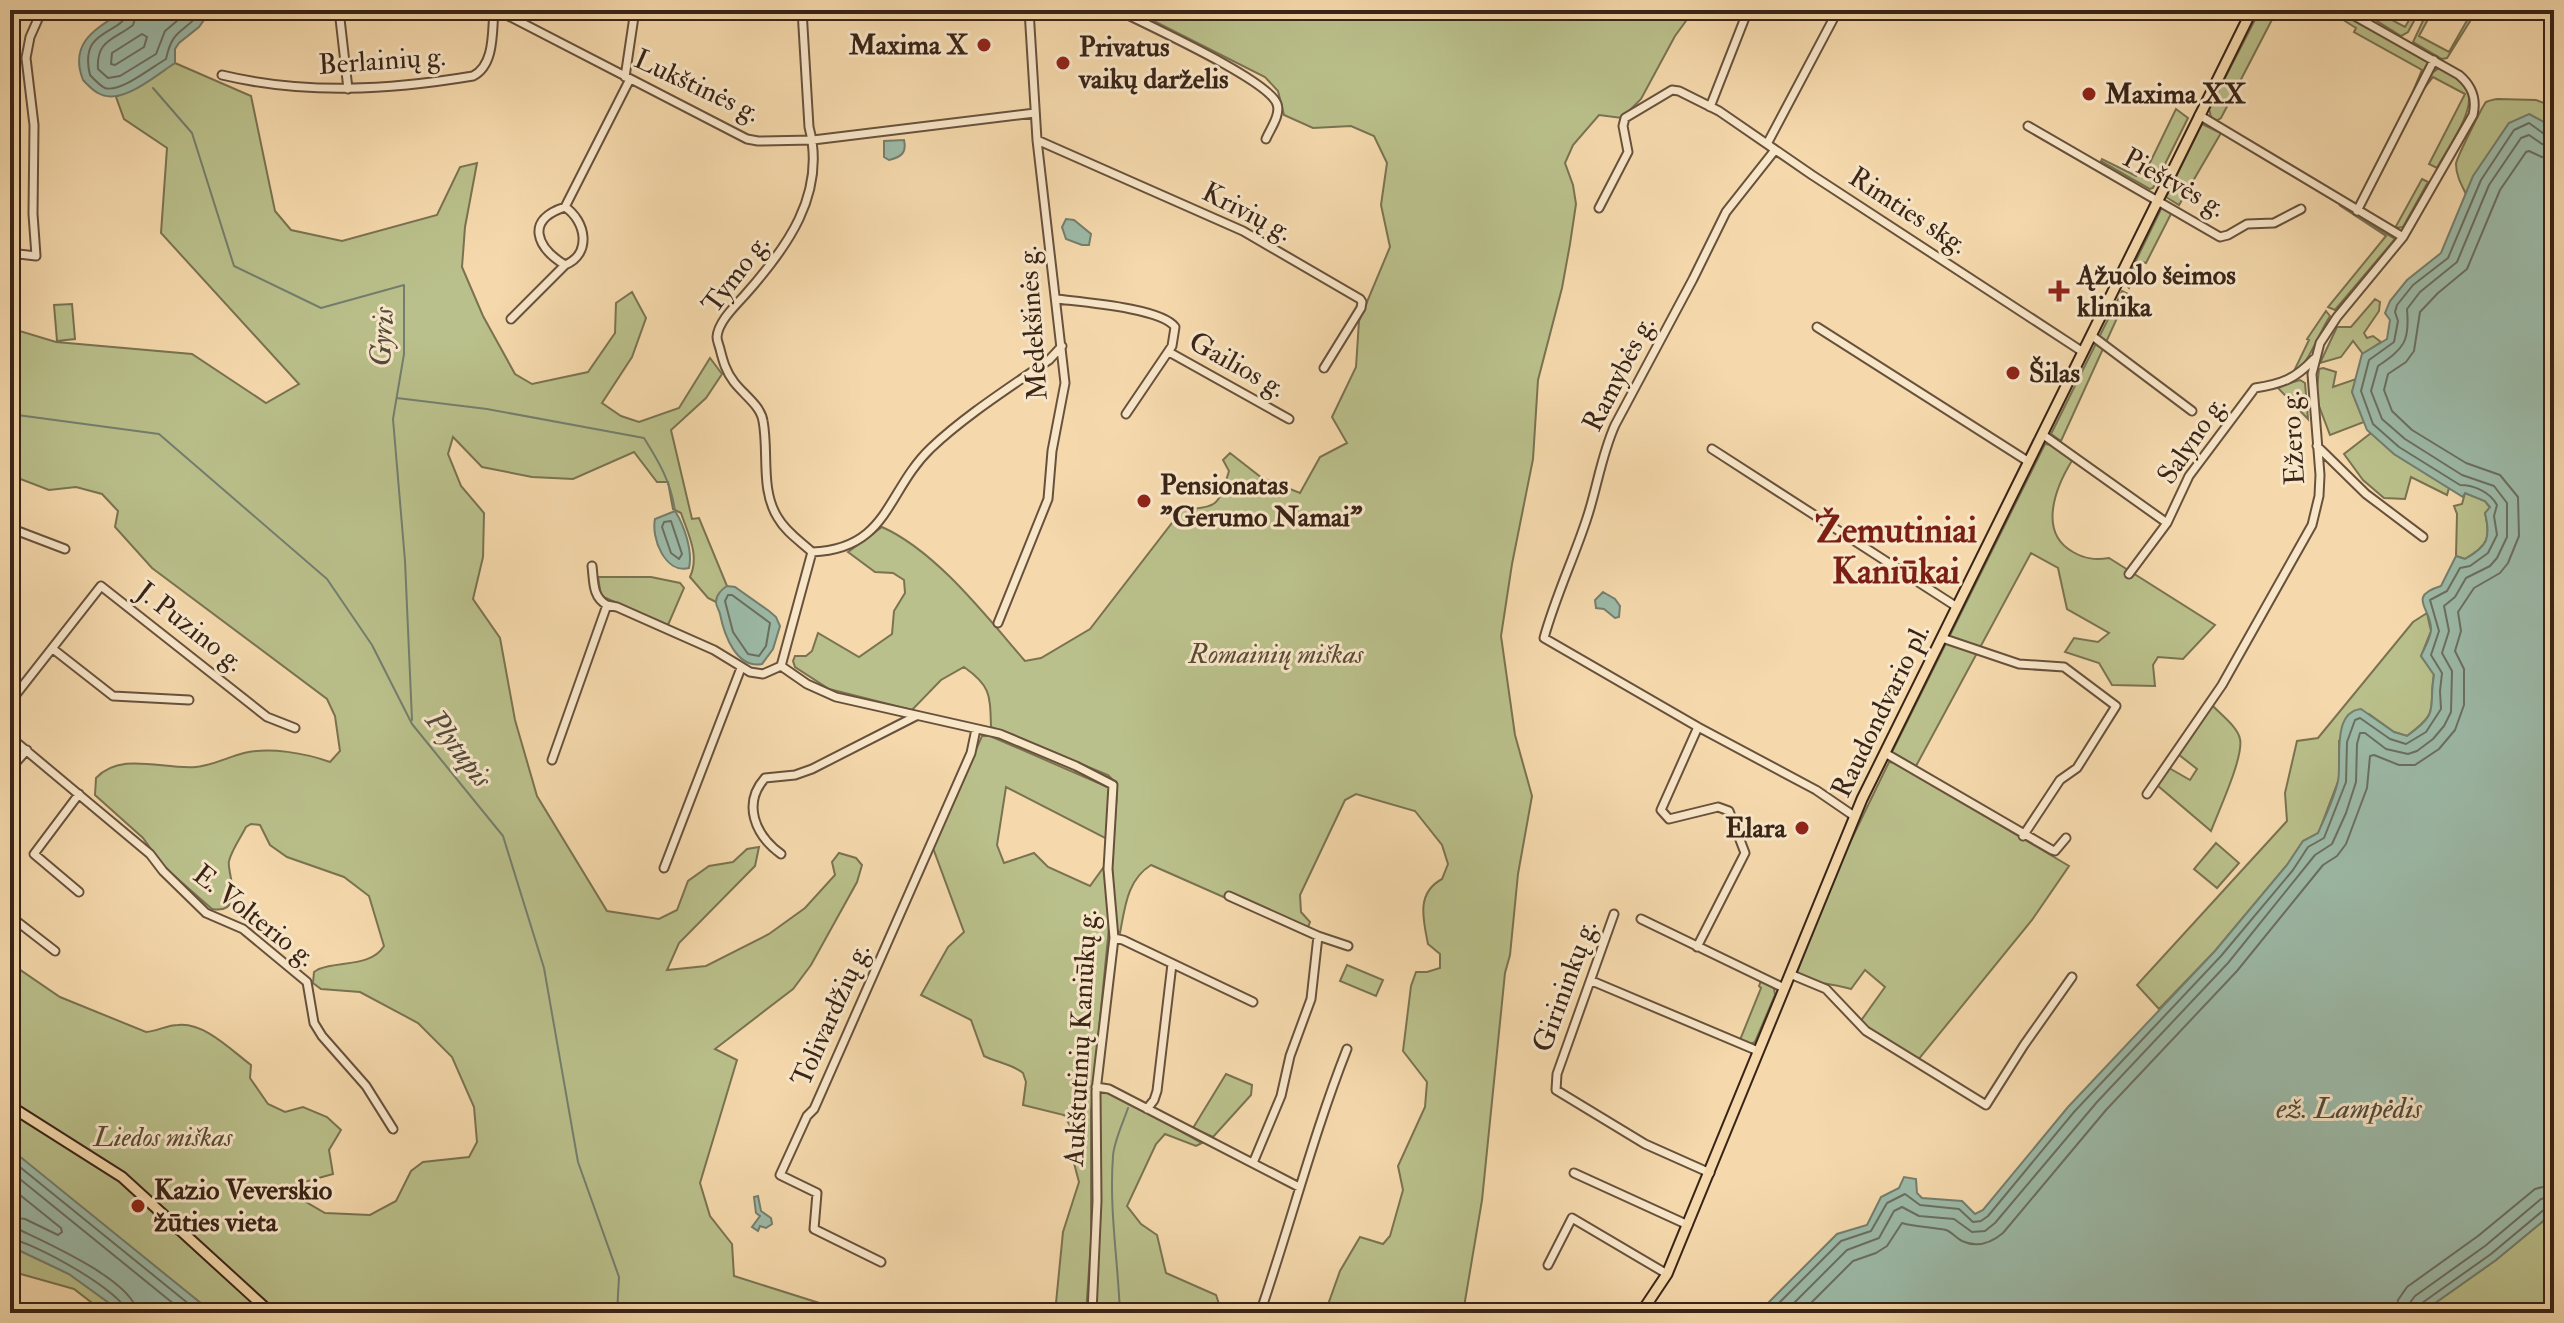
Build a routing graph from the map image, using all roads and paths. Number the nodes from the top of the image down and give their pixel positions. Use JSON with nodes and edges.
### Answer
{"nodes":[{"id":1,"x":42,"y":10,"type":"edge"},
{"id":2,"x":339,"y":10,"type":"edge"},
{"id":3,"x":496,"y":10,"type":"edge"},
{"id":4,"x":635,"y":10,"type":"edge"},
{"id":5,"x":802,"y":10,"type":"edge"},
{"id":6,"x":1029,"y":10,"type":"edge"},
{"id":7,"x":1118,"y":10,"type":"edge"},
{"id":8,"x":1748,"y":10,"type":"edge"},
{"id":9,"x":1838,"y":10,"type":"edge"},
{"id":10,"x":2252,"y":10,"type":"edge"},
{"id":11,"x":2344,"y":10,"type":"edge"},
{"id":12,"x":2434,"y":60,"type":"junction"},
{"id":13,"x":222,"y":75,"type":"dead end"},
{"id":14,"x":628,"y":78,"type":"junction"},
{"id":15,"x":348,"y":89,"type":"junction"},
{"id":16,"x":1710,"y":107,"type":"junction"},
{"id":17,"x":1035,"y":113,"type":"junction"},
{"id":18,"x":2199,"y":115,"type":"junction"},
{"id":19,"x":2028,"y":126,"type":"dead end"},
{"id":20,"x":1266,"y":139,"type":"dead end"},
{"id":21,"x":813,"y":140,"type":"junction"},
{"id":22,"x":1037,"y":140,"type":"junction"},
{"id":23,"x":1767,"y":144,"type":"junction"},
{"id":24,"x":1775,"y":150,"type":"junction"},
{"id":25,"x":2158,"y":199,"type":"junction"},
{"id":26,"x":565,"y":207,"type":"junction"},
{"id":27,"x":1599,"y":208,"type":"dead end"},
{"id":28,"x":2301,"y":209,"type":"dead end"},
{"id":29,"x":2357,"y":211,"type":"junction"},
{"id":30,"x":2403,"y":237,"type":"junction"},
{"id":31,"x":10,"y":253,"type":"edge"},
{"id":32,"x":565,"y":265,"type":"junction"},
{"id":33,"x":1057,"y":299,"type":"junction"},
{"id":34,"x":511,"y":319,"type":"dead end"},
{"id":35,"x":1817,"y":327,"type":"dead end"},
{"id":36,"x":2091,"y":335,"type":"junction"},
{"id":37,"x":1062,"y":346,"type":"junction"},
{"id":38,"x":1169,"y":352,"type":"junction"},
{"id":39,"x":2083,"y":352,"type":"junction"},
{"id":40,"x":2314,"y":359,"type":"junction"},
{"id":41,"x":1324,"y":368,"type":"dead end"},
{"id":42,"x":2192,"y":411,"type":"dead end"},
{"id":43,"x":1126,"y":414,"type":"dead end"},
{"id":44,"x":1289,"y":419,"type":"dead end"},
{"id":45,"x":2042,"y":434,"type":"junction"},
{"id":46,"x":2317,"y":446,"type":"junction"},
{"id":47,"x":1712,"y":449,"type":"dead end"},
{"id":48,"x":2029,"y":462,"type":"junction"},
{"id":49,"x":2167,"y":523,"type":"junction"},
{"id":50,"x":10,"y":528,"type":"edge"},
{"id":51,"x":2423,"y":537,"type":"dead end"},
{"id":52,"x":65,"y":549,"type":"dead end"},
{"id":53,"x":812,"y":552,"type":"junction"},
{"id":54,"x":592,"y":566,"type":"dead end"},
{"id":55,"x":2129,"y":574,"type":"dead end"},
{"id":56,"x":607,"y":605,"type":"junction"},
{"id":57,"x":1957,"y":607,"type":"junction"},
{"id":58,"x":998,"y":623,"type":"dead end"},
{"id":59,"x":1942,"y":638,"type":"junction"},
{"id":60,"x":53,"y":649,"type":"junction"},
{"id":61,"x":781,"y":666,"type":"junction"},
{"id":62,"x":741,"y":668,"type":"junction"},
{"id":63,"x":189,"y":700,"type":"dead end"},
{"id":64,"x":10,"y":702,"type":"edge"},
{"id":65,"x":916,"y":716,"type":"junction"},
{"id":66,"x":1698,"y":727,"type":"junction"},
{"id":67,"x":295,"y":728,"type":"dead end"},
{"id":68,"x":976,"y":729,"type":"junction"},
{"id":69,"x":10,"y":737,"type":"edge"},
{"id":70,"x":27,"y":750,"type":"junction"},
{"id":71,"x":1885,"y":753,"type":"junction"},
{"id":72,"x":552,"y":760,"type":"dead end"},
{"id":73,"x":10,"y":769,"type":"edge"},
{"id":74,"x":79,"y":794,"type":"junction"},
{"id":75,"x":2147,"y":794,"type":"dead end"},
{"id":76,"x":1854,"y":816,"type":"junction"},
{"id":77,"x":2023,"y":836,"type":"junction"},
{"id":78,"x":2066,"y":838,"type":"dead end"},
{"id":79,"x":781,"y":854,"type":"dead end"},
{"id":80,"x":664,"y":868,"type":"dead end"},
{"id":81,"x":79,"y":892,"type":"dead end"},
{"id":82,"x":1229,"y":896,"type":"dead end"},
{"id":83,"x":1614,"y":914,"type":"dead end"},
{"id":84,"x":10,"y":916,"type":"edge"},
{"id":85,"x":1641,"y":919,"type":"dead end"},
{"id":86,"x":1318,"y":936,"type":"junction"},
{"id":87,"x":1114,"y":938,"type":"junction"},
{"id":88,"x":1348,"y":946,"type":"dead end"},
{"id":89,"x":1697,"y":947,"type":"junction"},
{"id":90,"x":55,"y":951,"type":"dead end"},
{"id":91,"x":1172,"y":964,"type":"junction"},
{"id":92,"x":1790,"y":974,"type":"junction"},
{"id":93,"x":2072,"y":977,"type":"dead end"},
{"id":94,"x":1592,"y":981,"type":"junction"},
{"id":95,"x":1784,"y":988,"type":"junction"},
{"id":96,"x":1253,"y":1002,"type":"dead end"},
{"id":97,"x":1347,"y":1049,"type":"dead end"},
{"id":98,"x":1758,"y":1051,"type":"junction"},
{"id":99,"x":1096,"y":1087,"type":"junction"},
{"id":100,"x":10,"y":1106,"type":"edge"},
{"id":101,"x":1147,"y":1109,"type":"junction"},
{"id":102,"x":393,"y":1129,"type":"dead end"},
{"id":103,"x":1253,"y":1163,"type":"junction"},
{"id":104,"x":1574,"y":1173,"type":"dead end"},
{"id":105,"x":1710,"y":1173,"type":"junction"},
{"id":106,"x":1299,"y":1187,"type":"junction"},
{"id":107,"x":1688,"y":1225,"type":"junction"},
{"id":108,"x":881,"y":1262,"type":"dead end"},
{"id":109,"x":1548,"y":1265,"type":"dead end"},
{"id":110,"x":1667,"y":1274,"type":"junction"},
{"id":111,"x":271,"y":1313,"type":"edge"},
{"id":112,"x":1092,"y":1313,"type":"edge"},
{"id":113,"x":1260,"y":1313,"type":"edge"},
{"id":114,"x":1641,"y":1313,"type":"edge"}],
"edges":[{"from":1,"to":31,"type":"street"},
{"from":2,"to":15,"type":"street"},
{"from":3,"to":14,"type":"street","name":"Lukštinės g."},
{"from":3,"to":15,"type":"street","name":"Berlainių g."},
{"from":4,"to":14,"type":"street"},
{"from":5,"to":21,"type":"street"},
{"from":6,"to":17,"type":"street","name":"Medekšinės g."},
{"from":7,"to":20,"type":"street"},
{"from":8,"to":16,"type":"street"},
{"from":9,"to":23,"type":"street"},
{"from":10,"to":18,"type":"main road","name":"Raudondvario pl."},
{"from":11,"to":12,"type":"street","name":"Ežero g."},
{"from":12,"to":29,"type":"street"},
{"from":12,"to":30,"type":"street","name":"Ežero g."},
{"from":13,"to":15,"type":"street","name":"Berlainių g."},
{"from":14,"to":21,"type":"street","name":"Lukštinės g."},
{"from":14,"to":26,"type":"street"},
{"from":16,"to":23,"type":"street","name":"Rimties skg."},
{"from":16,"to":27,"type":"street","name":"Rimties skg."},
{"from":17,"to":21,"type":"street","name":"Lukštinės g."},
{"from":17,"to":22,"type":"street","name":"Medekšinės g."},
{"from":18,"to":25,"type":"main road","name":"Raudondvario pl."},
{"from":18,"to":29,"type":"street"},
{"from":19,"to":25,"type":"street","name":"Pieštvės g."},
{"from":21,"to":53,"type":"street","name":"Tymo g."},
{"from":22,"to":33,"type":"street","name":"Medekšinės g."},
{"from":22,"to":41,"type":"street","name":"Krivių g."},
{"from":23,"to":24,"type":"street","name":"Rimties skg."},
{"from":24,"to":39,"type":"street","name":"Rimties skg."},
{"from":24,"to":66,"type":"street","name":"Ramybės g."},
{"from":25,"to":28,"type":"street","name":"Pieštvės g."},
{"from":25,"to":36,"type":"main road","name":"Raudondvario pl."},
{"from":26,"to":32,"type":"street"},
{"from":26,"to":32,"type":"street"},
{"from":29,"to":30,"type":"street"},
{"from":30,"to":40,"type":"street","name":"Ežero g."},
{"from":32,"to":34,"type":"street"},
{"from":33,"to":37,"type":"street","name":"Medekšinės g."},
{"from":33,"to":38,"type":"street","name":"Gailios g."},
{"from":35,"to":48,"type":"street"},
{"from":36,"to":39,"type":"main road","name":"Raudondvario pl."},
{"from":36,"to":42,"type":"street"},
{"from":37,"to":53,"type":"street"},
{"from":37,"to":58,"type":"street","name":"Medekšinės g."},
{"from":38,"to":43,"type":"street"},
{"from":38,"to":44,"type":"street","name":"Gailios g."},
{"from":39,"to":45,"type":"main road","name":"Raudondvario pl."},
{"from":40,"to":46,"type":"street","name":"Ežero g."},
{"from":40,"to":49,"type":"street","name":"Salyno g."},
{"from":45,"to":48,"type":"main road","name":"Raudondvario pl."},
{"from":45,"to":49,"type":"street"},
{"from":46,"to":51,"type":"street"},
{"from":46,"to":75,"type":"street","name":"Ežero g."},
{"from":47,"to":57,"type":"street"},
{"from":48,"to":57,"type":"main road","name":"Raudondvario pl."},
{"from":49,"to":55,"type":"street","name":"Salyno g."},
{"from":50,"to":52,"type":"street"},
{"from":53,"to":61,"type":"street"},
{"from":54,"to":56,"type":"street"},
{"from":56,"to":62,"type":"street"},
{"from":56,"to":72,"type":"street"},
{"from":57,"to":59,"type":"main road","name":"Raudondvario pl."},
{"from":59,"to":71,"type":"main road","name":"Raudondvario pl."},
{"from":59,"to":77,"type":"street"},
{"from":60,"to":63,"type":"street"},
{"from":60,"to":64,"type":"street","name":"J. Puzino g."},
{"from":60,"to":67,"type":"street","name":"J. Puzino g."},
{"from":61,"to":62,"type":"street"},
{"from":61,"to":65,"type":"street","name":"Aukštutinių Kaniūkų g."},
{"from":62,"to":80,"type":"street"},
{"from":65,"to":68,"type":"street","name":"Aukštutinių Kaniūkų g."},
{"from":65,"to":79,"type":"street"},
{"from":66,"to":76,"type":"street"},
{"from":66,"to":89,"type":"street"},
{"from":68,"to":87,"type":"street","name":"Aukštutinių Kaniūkų g."},
{"from":68,"to":108,"type":"street","name":"Tolivardžių g."},
{"from":69,"to":70,"type":"street","name":"E. Volterio g."},
{"from":70,"to":73,"type":"street"},
{"from":70,"to":74,"type":"street","name":"E. Volterio g."},
{"from":71,"to":76,"type":"main road","name":"Raudondvario pl."},
{"from":71,"to":77,"type":"street"},
{"from":74,"to":81,"type":"street"},
{"from":74,"to":102,"type":"street","name":"E. Volterio g."},
{"from":76,"to":92,"type":"main road","name":"Raudondvario pl."},
{"from":77,"to":78,"type":"street"},
{"from":82,"to":86,"type":"street"},
{"from":83,"to":94,"type":"street","name":"Girininkų g."},
{"from":84,"to":90,"type":"street"},
{"from":85,"to":89,"type":"street"},
{"from":86,"to":88,"type":"street"},
{"from":86,"to":103,"type":"street"},
{"from":87,"to":91,"type":"street"},
{"from":87,"to":99,"type":"street","name":"Aukštutinių Kaniūkų g."},
{"from":89,"to":95,"type":"street"},
{"from":91,"to":96,"type":"street"},
{"from":91,"to":101,"type":"street"},
{"from":92,"to":93,"type":"street"},
{"from":92,"to":95,"type":"main road","name":"Raudondvario pl."},
{"from":94,"to":98,"type":"street"},
{"from":94,"to":105,"type":"street","name":"Girininkų g."},
{"from":95,"to":98,"type":"main road","name":"Raudondvario pl."},
{"from":97,"to":106,"type":"street"},
{"from":98,"to":105,"type":"main road","name":"Raudondvario pl."},
{"from":99,"to":101,"type":"street"},
{"from":99,"to":112,"type":"street","name":"Aukštutinių Kaniūkų g."},
{"from":100,"to":111,"type":"main road"},
{"from":101,"to":103,"type":"street"},
{"from":103,"to":106,"type":"street"},
{"from":104,"to":107,"type":"street"},
{"from":105,"to":107,"type":"main road","name":"Raudondvario pl."},
{"from":106,"to":113,"type":"street"},
{"from":107,"to":110,"type":"main road","name":"Raudondvario pl."},
{"from":109,"to":110,"type":"street"},
{"from":110,"to":114,"type":"main road","name":"Raudondvario pl."}]}
